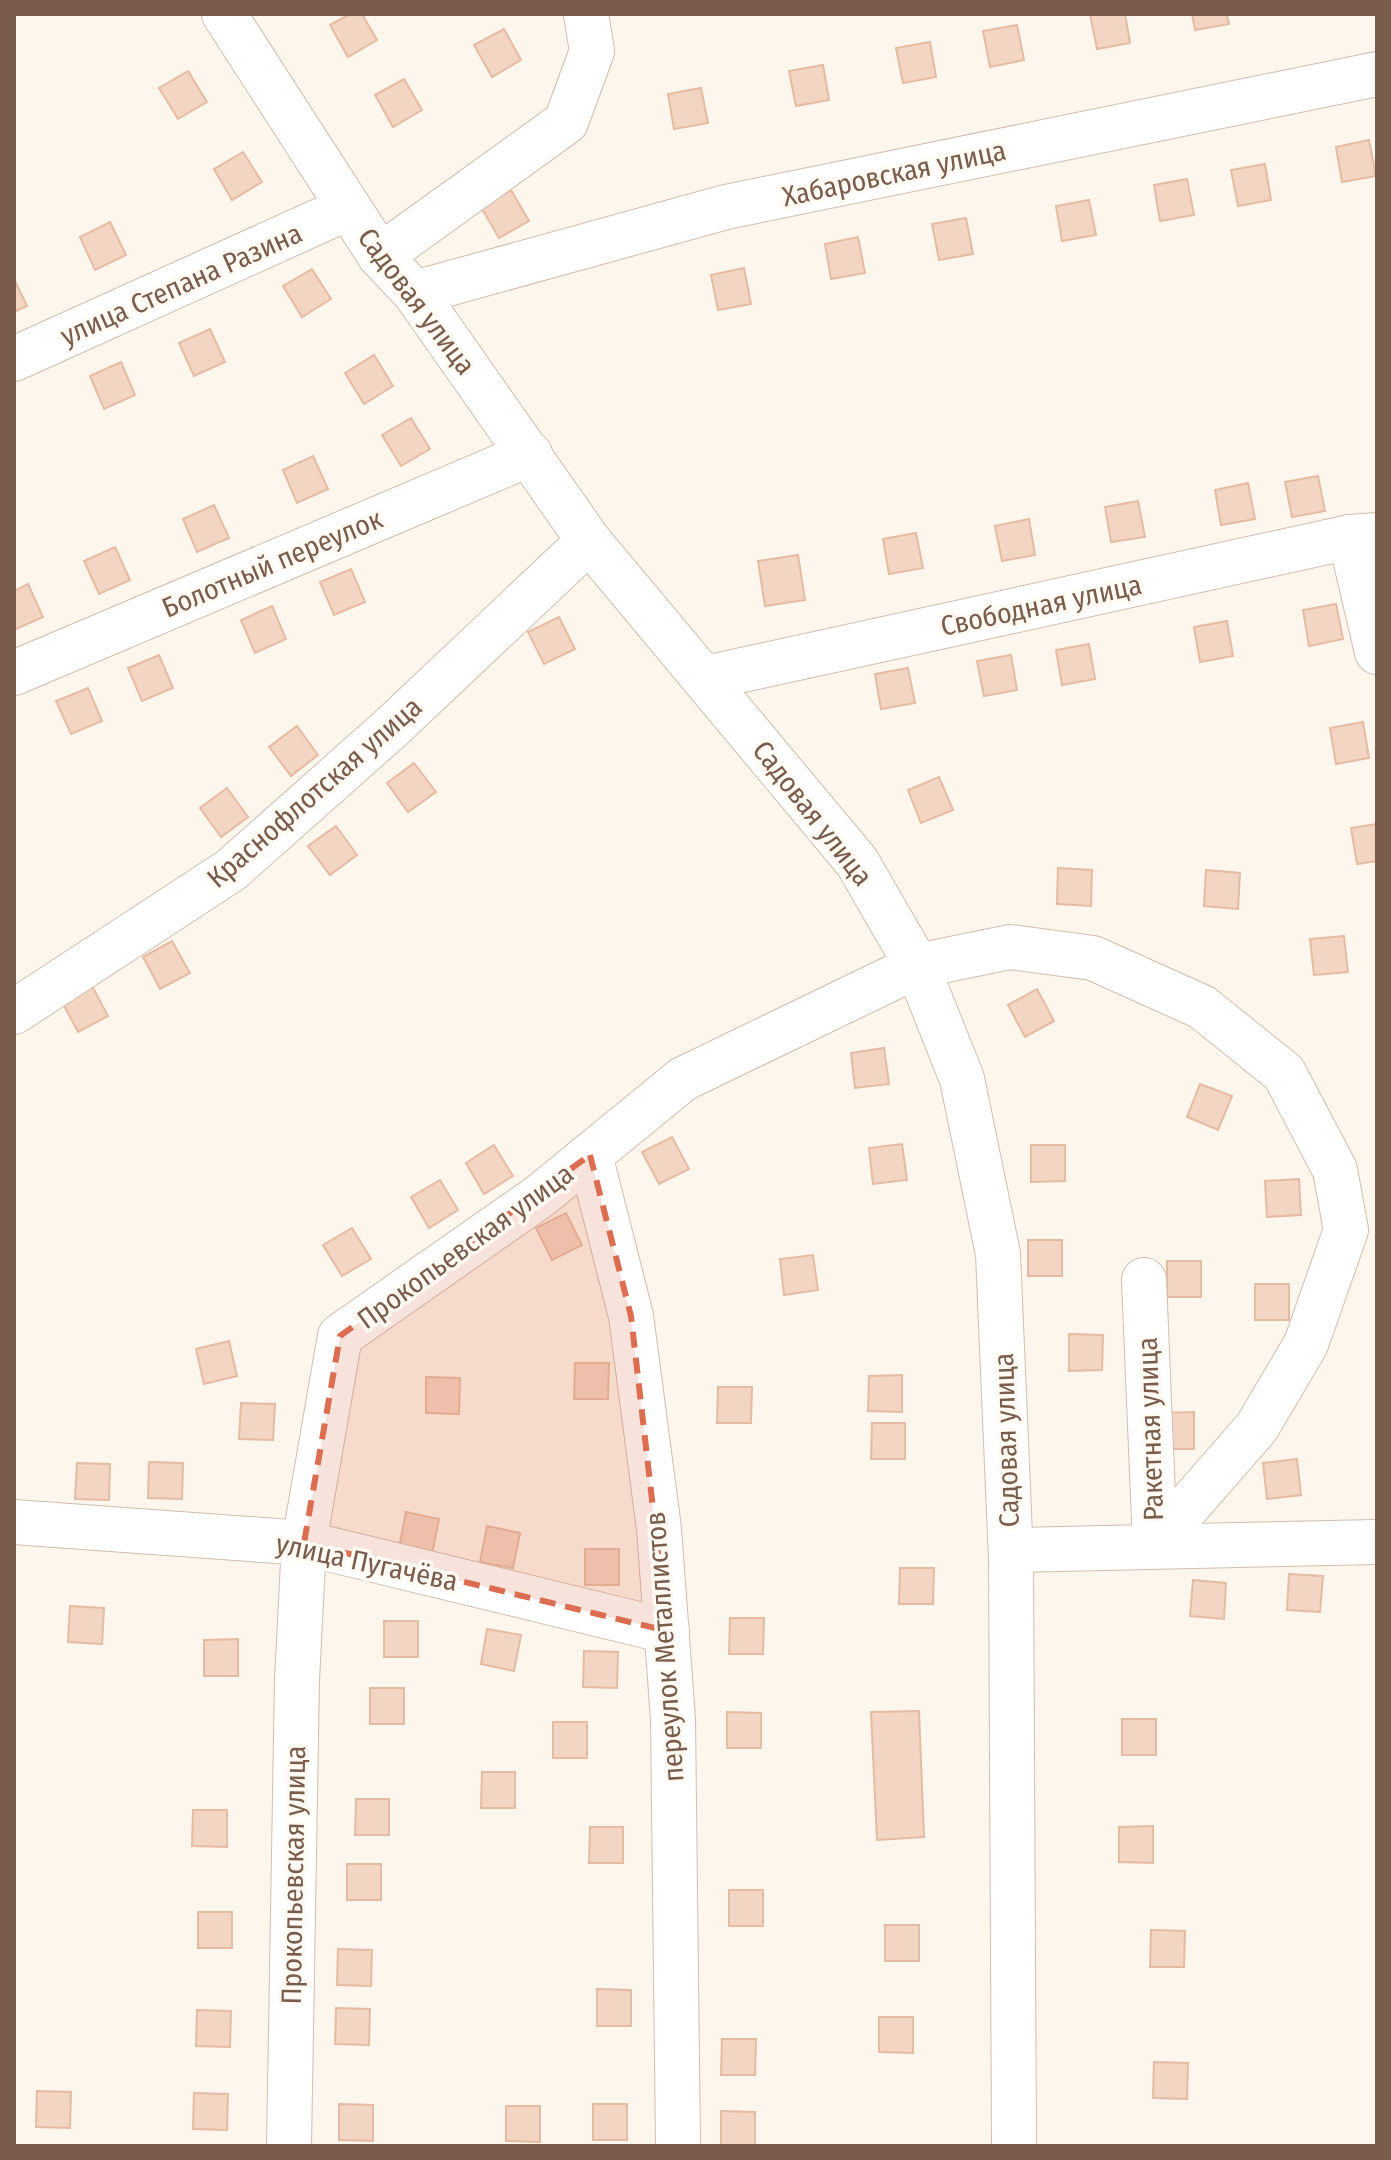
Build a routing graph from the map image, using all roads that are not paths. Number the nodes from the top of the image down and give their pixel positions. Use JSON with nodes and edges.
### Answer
{"nodes":[{"id":1,"x":224,"y":14,"type":"edge"},
{"id":2,"x":586,"y":14,"type":"edge"},
{"id":3,"x":1377,"y":74,"type":"edge"},
{"id":4,"x":348,"y":208,"type":"junction"},
{"id":5,"x":380,"y":256,"type":"junction"},
{"id":6,"x":415,"y":293,"type":"junction"},
{"id":7,"x":14,"y":359,"type":"edge"},
{"id":8,"x":530,"y":454,"type":"junction"},
{"id":9,"x":1364,"y":536,"type":"edge"},
{"id":10,"x":589,"y":541,"type":"junction"},
{"id":11,"x":1377,"y":652,"type":"edge"},
{"id":12,"x":14,"y":673,"type":"edge"},
{"id":13,"x":706,"y":678,"type":"junction"},
{"id":14,"x":917,"y":966,"type":"junction"},
{"id":15,"x":14,"y":1012,"type":"edge"},
{"id":16,"x":590,"y":1155,"type":"junction"},
{"id":17,"x":1144,"y":1280,"type":"dead end"},
{"id":18,"x":14,"y":1522,"type":"edge"},
{"id":19,"x":1377,"y":1542,"type":"edge"},
{"id":20,"x":304,"y":1543,"type":"junction"},
{"id":21,"x":1155,"y":1544,"type":"junction"},
{"id":22,"x":1011,"y":1550,"type":"junction"},
{"id":23,"x":667,"y":1631,"type":"junction"},
{"id":24,"x":289,"y":2146,"type":"edge"},
{"id":25,"x":678,"y":2146,"type":"edge"},
{"id":26,"x":1014,"y":2146,"type":"edge"}],
"edges":[{"from":1,"to":4,"type":"street","name":"Садовая улица"},
{"from":2,"to":5,"type":"street"},
{"from":3,"to":6,"type":"street","name":"Хабаровская улица"},
{"from":4,"to":5,"type":"street","name":"Садовая улица"},
{"from":4,"to":7,"type":"street","name":"улица Степана Разина"},
{"from":5,"to":6,"type":"street","name":"Садовая улица"},
{"from":6,"to":8,"type":"street","name":"Садовая улица"},
{"from":8,"to":10,"type":"street","name":"Садовая улица"},
{"from":8,"to":12,"type":"street","name":"Болотный переулок"},
{"from":9,"to":11,"type":"street"},
{"from":9,"to":13,"type":"street","name":"Свободная улица"},
{"from":10,"to":13,"type":"street","name":"Садовая улица"},
{"from":10,"to":15,"type":"street","name":"Краснофлотская улица"},
{"from":13,"to":14,"type":"street","name":"Садовая улица"},
{"from":14,"to":16,"type":"street","name":"Прокопьевская улица"},
{"from":14,"to":21,"type":"street","name":"Ракетная улица"},
{"from":14,"to":22,"type":"street","name":"Садовая улица"},
{"from":16,"to":20,"type":"street","name":"Прокопьевская улица"},
{"from":16,"to":23,"type":"street","name":"переулок Металлистов"},
{"from":17,"to":21,"type":"street","name":"Ракетная улица"},
{"from":18,"to":20,"type":"street","name":"улица Пугачёва"},
{"from":19,"to":21,"type":"street"},
{"from":20,"to":23,"type":"street","name":"улица Пугачёва"},
{"from":20,"to":24,"type":"street","name":"Прокопьевская улица"},
{"from":21,"to":22,"type":"street"},
{"from":22,"to":26,"type":"street","name":"Садовая улица"},
{"from":23,"to":25,"type":"street","name":"переулок Металлистов"}]}
